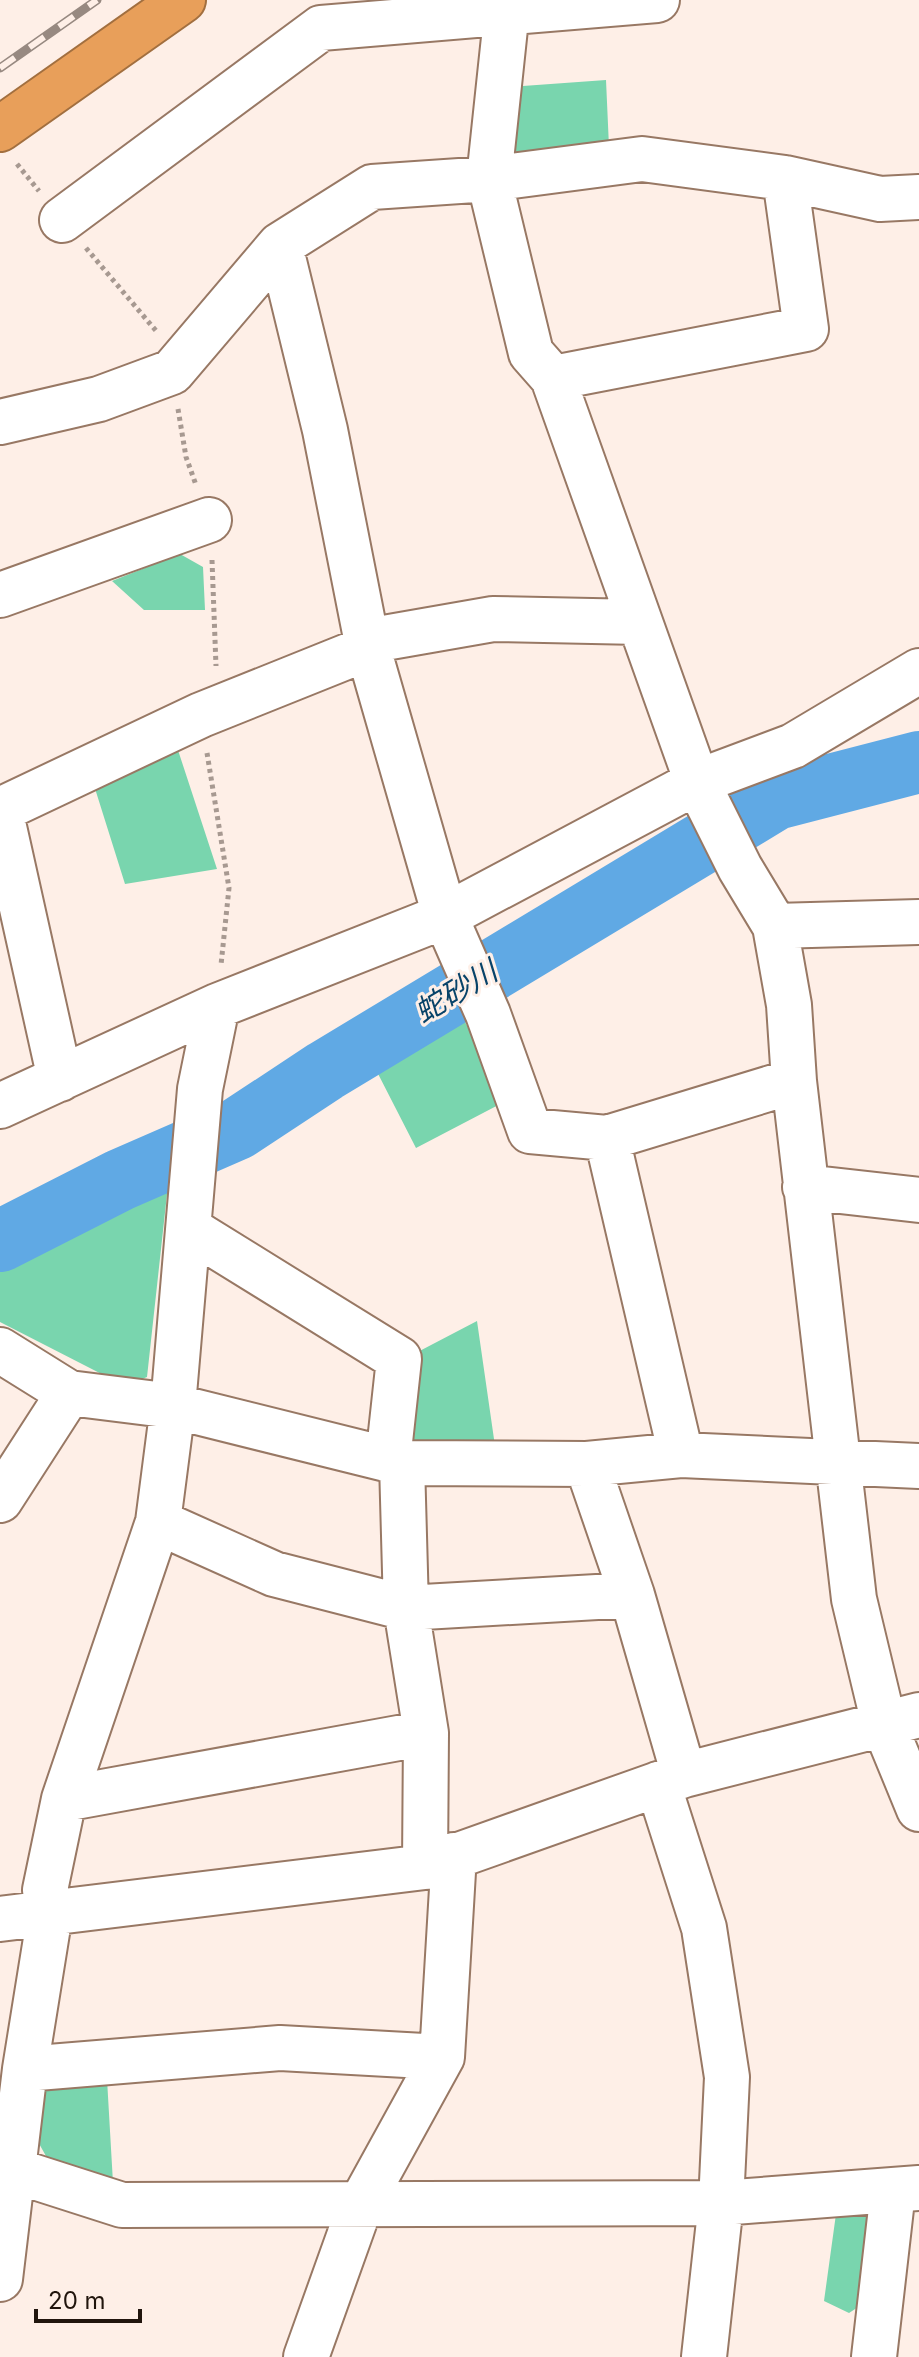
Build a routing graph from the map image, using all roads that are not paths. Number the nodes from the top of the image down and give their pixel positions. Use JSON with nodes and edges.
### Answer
{"nodes":[{"id":1,"x":183,"y":0,"type":"edge"},
{"id":2,"x":657,"y":0,"type":"edge"},
{"id":3,"x":508,"y":5,"type":"edge"},
{"id":4,"x":0,"y":129,"type":"edge"},
{"id":5,"x":785,"y":178,"type":"junction"},
{"id":6,"x":489,"y":179,"type":"junction"},
{"id":7,"x":919,"y":197,"type":"edge"},
{"id":8,"x":62,"y":220,"type":"dead end"},
{"id":9,"x":280,"y":245,"type":"junction"},
{"id":10,"x":553,"y":378,"type":"junction"},
{"id":11,"x":0,"y":422,"type":"edge"},
{"id":12,"x":209,"y":520,"type":"dead end"},
{"id":13,"x":0,"y":595,"type":"edge"},
{"id":14,"x":640,"y":622,"type":"junction"},
{"id":15,"x":368,"y":645,"type":"junction"},
{"id":16,"x":919,"y":671,"type":"edge"},
{"id":17,"x":697,"y":782,"type":"junction"},
{"id":18,"x":0,"y":809,"type":"edge"},
{"id":19,"x":445,"y":916,"type":"junction"},
{"id":20,"x":919,"y":922,"type":"edge"},
{"id":21,"x":775,"y":926,"type":"junction"},
{"id":22,"x":217,"y":1006,"type":"junction"},
{"id":23,"x":60,"y":1079,"type":"junction"},
{"id":24,"x":794,"y":1081,"type":"junction"},
{"id":25,"x":0,"y":1106,"type":"edge"},
{"id":26,"x":607,"y":1138,"type":"junction"},
{"id":27,"x":805,"y":1187,"type":"junction"},
{"id":28,"x":919,"y":1200,"type":"edge"},
{"id":29,"x":189,"y":1229,"type":"junction"},
{"id":30,"x":0,"y":1350,"type":"edge"},
{"id":31,"x":69,"y":1393,"type":"junction"},
{"id":32,"x":173,"y":1406,"type":"junction"},
{"id":33,"x":681,"y":1455,"type":"junction"},
{"id":34,"x":835,"y":1461,"type":"junction"},
{"id":35,"x":395,"y":1462,"type":"junction"},
{"id":36,"x":587,"y":1464,"type":"junction"},
{"id":37,"x":919,"y":1466,"type":"edge"},
{"id":38,"x":0,"y":1500,"type":"edge"},
{"id":39,"x":158,"y":1522,"type":"junction"},
{"id":40,"x":632,"y":1595,"type":"junction"},
{"id":41,"x":406,"y":1608,"type":"junction"},
{"id":42,"x":902,"y":1720,"type":"edge"},
{"id":43,"x":426,"y":1733,"type":"junction"},
{"id":44,"x":671,"y":1779,"type":"junction"},
{"id":45,"x":64,"y":1799,"type":"junction"},
{"id":46,"x":919,"y":1809,"type":"edge"},
{"id":47,"x":440,"y":1861,"type":"junction"},
{"id":48,"x":50,"y":1914,"type":"junction"},
{"id":49,"x":0,"y":1919,"type":"edge"},
{"id":50,"x":442,"y":2057,"type":"junction"},
{"id":51,"x":25,"y":2069,"type":"junction"},
{"id":52,"x":16,"y":2171,"type":"junction"},
{"id":53,"x":906,"y":2190,"type":"edge"},
{"id":54,"x":721,"y":2203,"type":"junction"},
{"id":55,"x":360,"y":2206,"type":"junction"},
{"id":56,"x":0,"y":2279,"type":"edge"},
{"id":57,"x":306,"y":2357,"type":"edge"},
{"id":58,"x":704,"y":2357,"type":"edge"},
{"id":59,"x":874,"y":2357,"type":"edge"}],
"edges":[{"from":1,"to":4,"type":"highway"},
{"from":2,"to":3,"type":"street"},
{"from":3,"to":6,"type":"street"},
{"from":3,"to":8,"type":"street"},
{"from":5,"to":6,"type":"street"},
{"from":5,"to":7,"type":"street"},
{"from":5,"to":10,"type":"street"},
{"from":6,"to":9,"type":"street"},
{"from":6,"to":10,"type":"street"},
{"from":9,"to":11,"type":"street"},
{"from":9,"to":15,"type":"street"},
{"from":10,"to":14,"type":"street"},
{"from":12,"to":13,"type":"street"},
{"from":14,"to":15,"type":"street"},
{"from":14,"to":17,"type":"street"},
{"from":15,"to":18,"type":"street"},
{"from":15,"to":19,"type":"street"},
{"from":16,"to":17,"type":"street"},
{"from":17,"to":19,"type":"street"},
{"from":17,"to":21,"type":"street"},
{"from":18,"to":23,"type":"street"},
{"from":19,"to":22,"type":"street"},
{"from":19,"to":26,"type":"street"},
{"from":20,"to":21,"type":"street"},
{"from":21,"to":24,"type":"street"},
{"from":22,"to":23,"type":"street"},
{"from":22,"to":29,"type":"street"},
{"from":23,"to":25,"type":"street"},
{"from":24,"to":26,"type":"street"},
{"from":24,"to":27,"type":"street"},
{"from":26,"to":33,"type":"street"},
{"from":27,"to":28,"type":"street"},
{"from":27,"to":34,"type":"street"},
{"from":29,"to":32,"type":"street"},
{"from":29,"to":35,"type":"street"},
{"from":30,"to":31,"type":"street"},
{"from":31,"to":32,"type":"street"},
{"from":31,"to":38,"type":"street"},
{"from":32,"to":35,"type":"street"},
{"from":32,"to":39,"type":"street"},
{"from":33,"to":34,"type":"street"},
{"from":33,"to":36,"type":"street"},
{"from":34,"to":37,"type":"street"},
{"from":34,"to":42,"type":"street"},
{"from":35,"to":36,"type":"street"},
{"from":35,"to":41,"type":"street"},
{"from":36,"to":40,"type":"street"},
{"from":39,"to":41,"type":"street"},
{"from":39,"to":45,"type":"street"},
{"from":40,"to":41,"type":"street"},
{"from":40,"to":44,"type":"street"},
{"from":41,"to":43,"type":"street"},
{"from":42,"to":44,"type":"street"},
{"from":42,"to":46,"type":"street"},
{"from":43,"to":45,"type":"street"},
{"from":43,"to":47,"type":"street"},
{"from":44,"to":47,"type":"street"},
{"from":44,"to":54,"type":"street"},
{"from":45,"to":48,"type":"street"},
{"from":47,"to":48,"type":"street"},
{"from":47,"to":50,"type":"street"},
{"from":48,"to":49,"type":"street"},
{"from":48,"to":51,"type":"street"},
{"from":50,"to":51,"type":"street"},
{"from":50,"to":55,"type":"street"},
{"from":51,"to":52,"type":"street"},
{"from":52,"to":55,"type":"street"},
{"from":52,"to":56,"type":"street"},
{"from":53,"to":54,"type":"street"},
{"from":53,"to":59,"type":"street"},
{"from":54,"to":55,"type":"street"},
{"from":54,"to":58,"type":"street"},
{"from":55,"to":57,"type":"street"}]}
